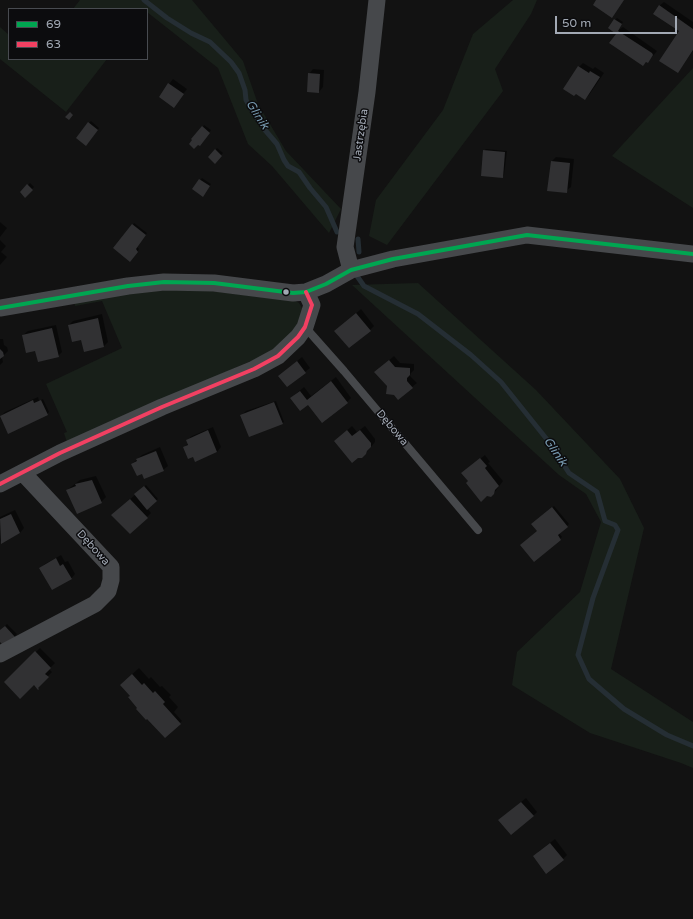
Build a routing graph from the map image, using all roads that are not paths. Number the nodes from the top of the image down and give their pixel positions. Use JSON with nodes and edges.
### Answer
{"nodes":[{"id":1,"x":377,"y":0,"type":"edge"},
{"id":2,"x":693,"y":254,"type":"edge"},
{"id":3,"x":351,"y":270,"type":"junction"},
{"id":4,"x":306,"y":292,"type":"junction"},
{"id":5,"x":0,"y":308,"type":"edge"},
{"id":6,"x":305,"y":327,"type":"junction"},
{"id":7,"x":23,"y":473,"type":"junction"},
{"id":8,"x":0,"y":484,"type":"edge"},
{"id":9,"x":478,"y":530,"type":"dead end"},
{"id":10,"x":0,"y":654,"type":"edge"}],
"edges":[{"from":1,"to":3,"type":"street","name":"Jastrzębia"},
{"from":2,"to":3,"type":"street"},
{"from":3,"to":4,"type":"street"},
{"from":4,"to":5,"type":"street"},
{"from":4,"to":6,"type":"street"},
{"from":6,"to":7,"type":"street"},
{"from":6,"to":9,"type":"lane","name":"Dębowa"},
{"from":7,"to":8,"type":"street"},
{"from":7,"to":10,"type":"street","name":"Dębowa"}]}
